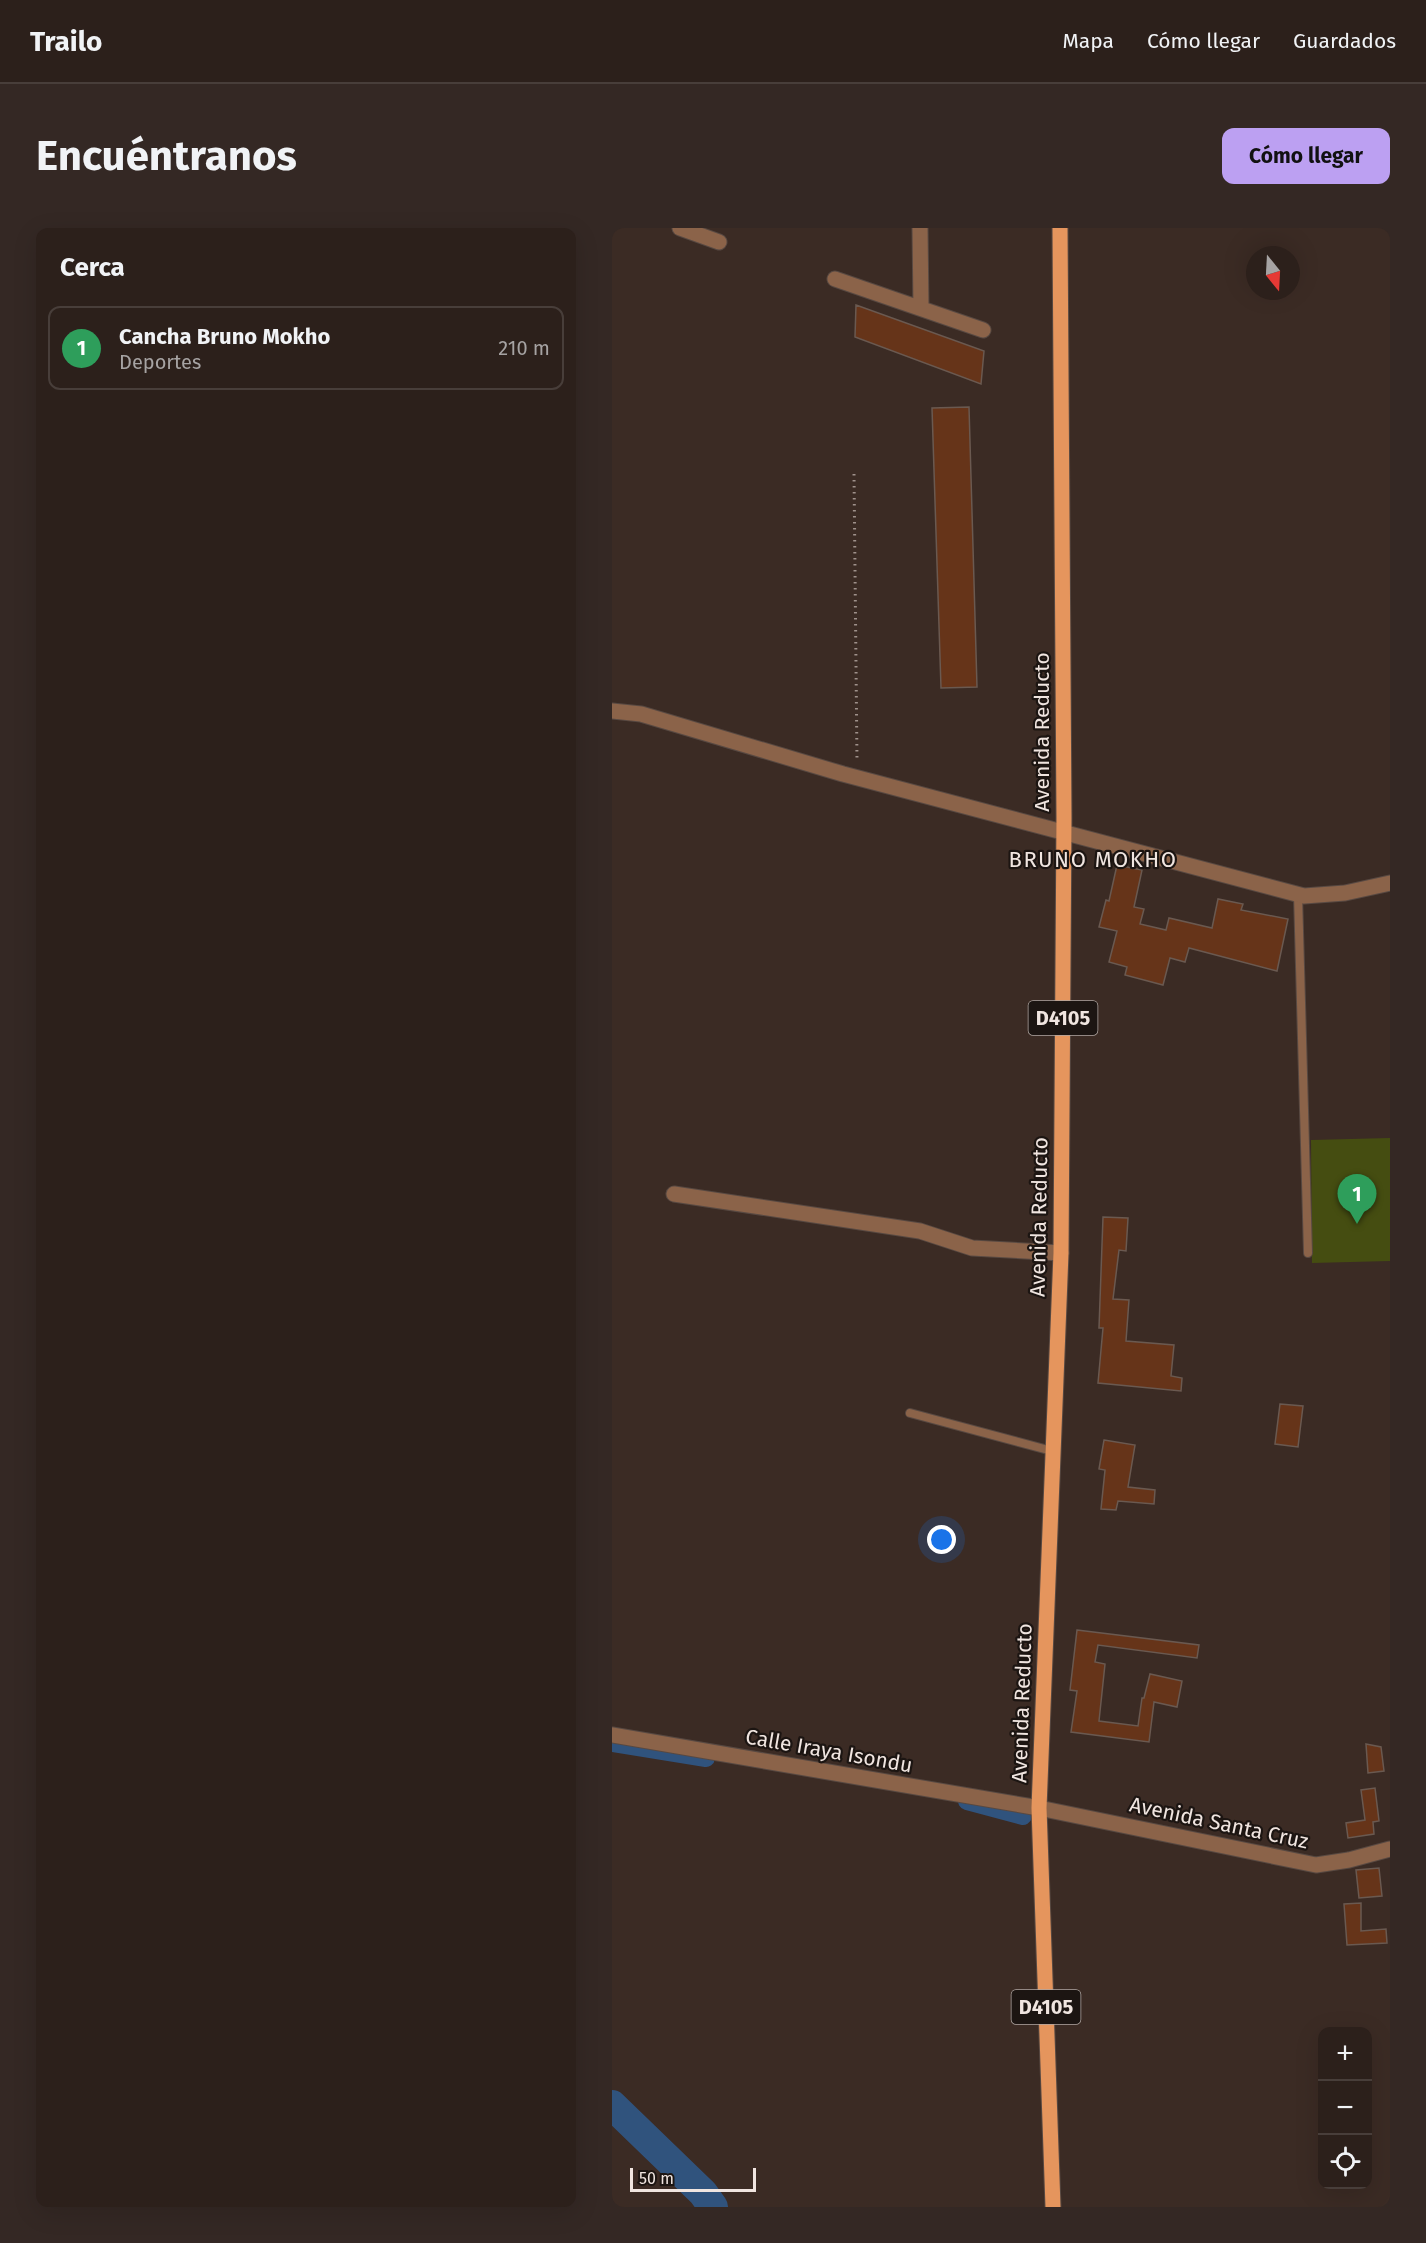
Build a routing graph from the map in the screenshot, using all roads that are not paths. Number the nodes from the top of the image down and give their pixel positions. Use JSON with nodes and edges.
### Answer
{"nodes":[{"id":1,"x":680,"y":228,"type":"edge"},
{"id":2,"x":920,"y":228,"type":"edge"},
{"id":3,"x":1060,"y":228,"type":"edge"},
{"id":4,"x":718,"y":242,"type":"dead end"},
{"id":5,"x":835,"y":279,"type":"dead end"},
{"id":6,"x":921,"y":309,"type":"junction"},
{"id":7,"x":983,"y":330,"type":"dead end"},
{"id":8,"x":612,"y":711,"type":"edge"},
{"id":9,"x":1064,"y":833,"type":"junction"},
{"id":10,"x":1390,"y":883,"type":"edge"},
{"id":11,"x":1298,"y":895,"type":"junction"},
{"id":12,"x":674,"y":1194,"type":"dead end"},
{"id":13,"x":1061,"y":1253,"type":"junction"},
{"id":14,"x":1308,"y":1253,"type":"dead end"},
{"id":15,"x":910,"y":1413,"type":"dead end"},
{"id":16,"x":1052,"y":1451,"type":"junction"},
{"id":17,"x":612,"y":1735,"type":"edge"},
{"id":18,"x":1039,"y":1808,"type":"junction"},
{"id":19,"x":1390,"y":1849,"type":"edge"},
{"id":20,"x":1053,"y":2207,"type":"edge"}],
"edges":[{"from":1,"to":4,"type":"street"},
{"from":2,"to":6,"type":"street"},
{"from":3,"to":9,"type":"main road","name":"Avenida Reducto","number":"D4105"},
{"from":5,"to":6,"type":"street"},
{"from":6,"to":7,"type":"street"},
{"from":8,"to":9,"type":"street"},
{"from":9,"to":11,"type":"street"},
{"from":9,"to":13,"type":"main road","name":"Avenida Reducto","number":"D4105"},
{"from":10,"to":11,"type":"street"},
{"from":11,"to":14,"type":"lane"},
{"from":12,"to":13,"type":"street"},
{"from":13,"to":16,"type":"main road","name":"Avenida Reducto","number":"D4105"},
{"from":15,"to":16,"type":"lane"},
{"from":16,"to":18,"type":"main road","name":"Avenida Reducto","number":"D4105"},
{"from":17,"to":18,"type":"street","name":"Calle Iraya Isondu"},
{"from":18,"to":19,"type":"street","name":"Avenida Santa Cruz"},
{"from":18,"to":20,"type":"main road","name":"Avenida Reducto","number":"D4105"}]}
